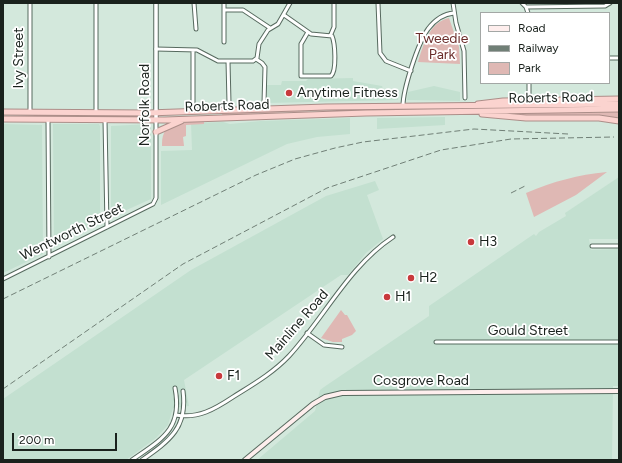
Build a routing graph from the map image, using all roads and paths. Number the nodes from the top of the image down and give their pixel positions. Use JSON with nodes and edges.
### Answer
{"nodes":[{"id":1,"x":30,"y":3,"type":"edge"},
{"id":2,"x":96,"y":3,"type":"edge"},
{"id":3,"x":156,"y":3,"type":"edge"},
{"id":4,"x":194,"y":3,"type":"edge"},
{"id":5,"x":224,"y":3,"type":"edge"},
{"id":6,"x":290,"y":3,"type":"edge"},
{"id":7,"x":334,"y":3,"type":"edge"},
{"id":8,"x":378,"y":3,"type":"edge"},
{"id":9,"x":454,"y":3,"type":"edge"},
{"id":10,"x":522,"y":3,"type":"edge"},
{"id":11,"x":610,"y":3,"type":"edge"},
{"id":12,"x":559,"y":4,"type":"edge"},
{"id":13,"x":526,"y":7,"type":"junction"},
{"id":14,"x":225,"y":10,"type":"junction"},
{"id":15,"x":454,"y":12,"type":"junction"},
{"id":16,"x":528,"y":12,"type":"edge"},
{"id":17,"x":284,"y":15,"type":"junction"},
{"id":18,"x":270,"y":28,"type":"junction"},
{"id":19,"x":196,"y":30,"type":"dead end"},
{"id":20,"x":308,"y":32,"type":"junction"},
{"id":21,"x":331,"y":34,"type":"junction"},
{"id":22,"x":224,"y":42,"type":"dead end"},
{"id":23,"x":156,"y":49,"type":"junction"},
{"id":24,"x":192,"y":50,"type":"junction"},
{"id":25,"x":256,"y":59,"type":"junction"},
{"id":26,"x":228,"y":61,"type":"junction"},
{"id":27,"x":411,"y":71,"type":"junction"},
{"id":28,"x":529,"y":84,"type":"edge"},
{"id":29,"x":465,"y":98,"type":"dead end"},
{"id":30,"x":619,"y":99,"type":"edge"},
{"id":31,"x":529,"y":100,"type":"junction"},
{"id":32,"x":229,"y":103,"type":"dead end"},
{"id":33,"x":264,"y":103,"type":"dead end"},
{"id":34,"x":619,"y":104,"type":"edge"},
{"id":35,"x":193,"y":105,"type":"dead end"},
{"id":36,"x":463,"y":107,"type":"junction"},
{"id":37,"x":519,"y":108,"type":"junction"},
{"id":38,"x":403,"y":109,"type":"junction"},
{"id":39,"x":619,"y":109,"type":"edge"},
{"id":40,"x":3,"y":112,"type":"edge"},
{"id":41,"x":30,"y":112,"type":"junction"},
{"id":42,"x":467,"y":112,"type":"junction"},
{"id":43,"x":96,"y":113,"type":"junction"},
{"id":44,"x":156,"y":113,"type":"junction"},
{"id":45,"x":3,"y":119,"type":"edge"},
{"id":46,"x":186,"y":119,"type":"junction"},
{"id":47,"x":48,"y":120,"type":"junction"},
{"id":48,"x":105,"y":120,"type":"junction"},
{"id":49,"x":156,"y":120,"type":"junction"},
{"id":50,"x":619,"y":121,"type":"edge"},
{"id":51,"x":156,"y":132,"type":"junction"},
{"id":52,"x":152,"y":205,"type":"joint"},
{"id":53,"x":107,"y":227,"type":"junction"},
{"id":54,"x":393,"y":237,"type":"dead end"},
{"id":55,"x":592,"y":246,"type":"dead end"},
{"id":56,"x":619,"y":246,"type":"edge"},
{"id":57,"x":49,"y":257,"type":"junction"},
{"id":58,"x":3,"y":279,"type":"edge"},
{"id":59,"x":307,"y":333,"type":"junction"},
{"id":60,"x":436,"y":342,"type":"dead end"},
{"id":61,"x":619,"y":342,"type":"edge"},
{"id":62,"x":342,"y":347,"type":"dead end"},
{"id":63,"x":175,"y":388,"type":"dead end"},
{"id":64,"x":183,"y":391,"type":"dead end"},
{"id":65,"x":619,"y":391,"type":"edge"},
{"id":66,"x":176,"y":416,"type":"junction"},
{"id":67,"x":182,"y":416,"type":"junction"},
{"id":68,"x":132,"y":460,"type":"edge"},
{"id":69,"x":142,"y":460,"type":"edge"},
{"id":70,"x":246,"y":460,"type":"edge"}],
"edges":[{"from":1,"to":41,"type":"street","name":"Ivy Street"},
{"from":2,"to":43,"type":"street"},
{"from":3,"to":23,"type":"street","name":"Norfolk Road"},
{"from":4,"to":19,"type":"street"},
{"from":5,"to":14,"type":"street"},
{"from":6,"to":17,"type":"street"},
{"from":7,"to":21,"type":"street"},
{"from":8,"to":27,"type":"street"},
{"from":9,"to":15,"type":"street"},
{"from":10,"to":13,"type":"street"},
{"from":11,"to":12,"type":"street"},
{"from":12,"to":13,"type":"street"},
{"from":13,"to":16,"type":"street"},
{"from":14,"to":18,"type":"street"},
{"from":14,"to":22,"type":"street"},
{"from":15,"to":27,"type":"street"},
{"from":15,"to":29,"type":"street"},
{"from":17,"to":18,"type":"street"},
{"from":17,"to":20,"type":"street"},
{"from":18,"to":25,"type":"street"},
{"from":20,"to":21,"type":"street"},
{"from":20,"to":21,"type":"street"},
{"from":23,"to":24,"type":"street"},
{"from":23,"to":44,"type":"street","name":"Norfolk Road"},
{"from":24,"to":26,"type":"street"},
{"from":24,"to":35,"type":"street"},
{"from":25,"to":26,"type":"street"},
{"from":25,"to":33,"type":"street"},
{"from":26,"to":32,"type":"street"},
{"from":27,"to":38,"type":"street"},
{"from":28,"to":31,"type":"street"},
{"from":30,"to":31,"type":"highway"},
{"from":31,"to":36,"type":"highway"},
{"from":34,"to":37,"type":"highway","name":"Roberts Road"},
{"from":36,"to":37,"type":"highway","name":"Roberts Road"},
{"from":36,"to":38,"type":"highway","name":"Roberts Road"},
{"from":37,"to":39,"type":"highway","name":"Roberts Road"},
{"from":37,"to":42,"type":"highway","name":"Roberts Road"},
{"from":38,"to":42,"type":"highway","name":"Roberts Road"},
{"from":38,"to":44,"type":"highway","name":"Roberts Road"},
{"from":38,"to":46,"type":"highway","name":"Roberts Road"},
{"from":40,"to":41,"type":"highway","name":"Roberts Road"},
{"from":41,"to":43,"type":"highway","name":"Roberts Road"},
{"from":42,"to":50,"type":"highway"},
{"from":43,"to":44,"type":"highway","name":"Roberts Road"},
{"from":44,"to":49,"type":"street","name":"Norfolk Road"},
{"from":45,"to":47,"type":"highway","name":"Roberts Road"},
{"from":46,"to":49,"type":"highway","name":"Roberts Road"},
{"from":46,"to":51,"type":"highway"},
{"from":47,"to":48,"type":"highway","name":"Roberts Road"},
{"from":47,"to":57,"type":"street"},
{"from":48,"to":49,"type":"highway","name":"Roberts Road"},
{"from":48,"to":53,"type":"street"},
{"from":49,"to":51,"type":"street","name":"Norfolk Road"},
{"from":51,"to":52,"type":"street","name":"Norfolk Road"},
{"from":52,"to":53,"type":"street","name":"Wentworth Street"},
{"from":53,"to":57,"type":"street","name":"Wentworth Street"},
{"from":54,"to":59,"type":"street","name":"Mainline Road"},
{"from":55,"to":56,"type":"street"},
{"from":57,"to":58,"type":"street","name":"Wentworth Street"},
{"from":59,"to":62,"type":"street"},
{"from":59,"to":67,"type":"street","name":"Mainline Road"},
{"from":60,"to":61,"type":"street","name":"Gould Street"},
{"from":63,"to":66,"type":"street"},
{"from":64,"to":67,"type":"street"},
{"from":65,"to":70,"type":"main road","name":"Cosgrove Road"},
{"from":66,"to":67,"type":"street","name":"Mainline Road"},
{"from":66,"to":68,"type":"street"},
{"from":67,"to":69,"type":"street"}]}
